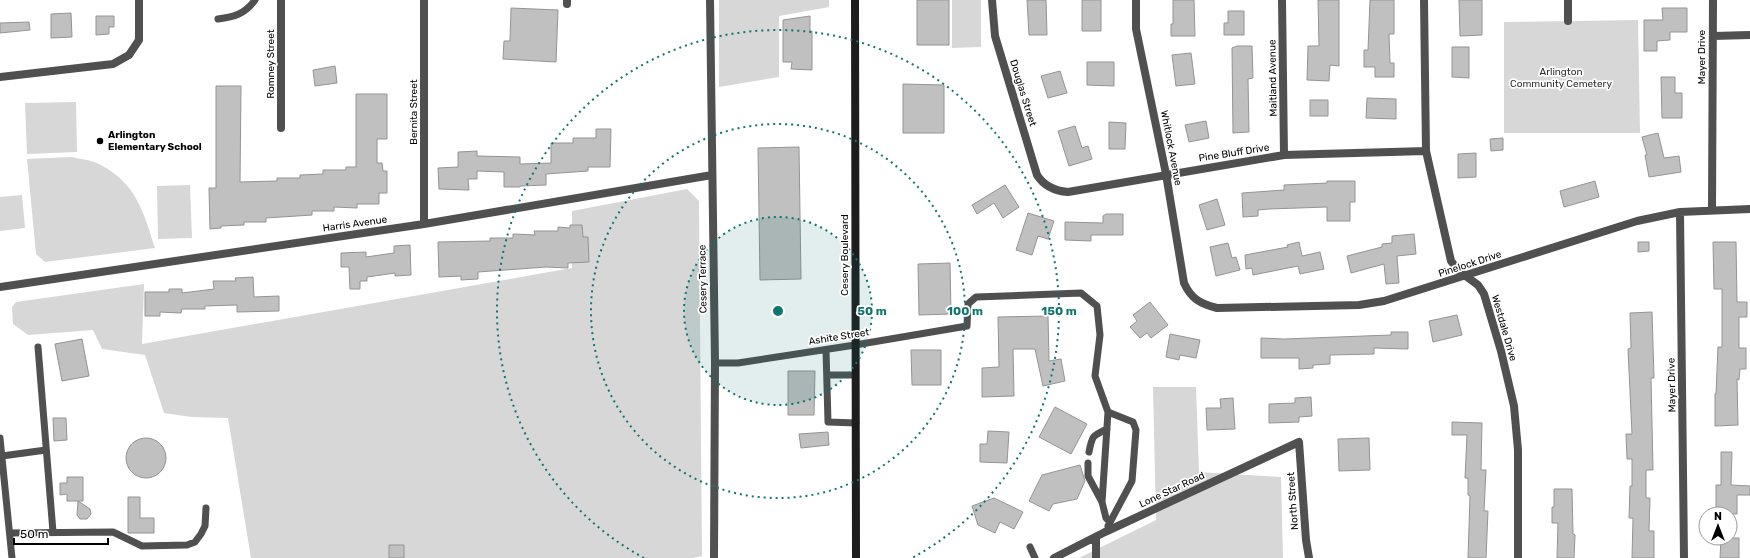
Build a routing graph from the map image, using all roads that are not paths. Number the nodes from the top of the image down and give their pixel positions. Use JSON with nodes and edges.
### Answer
{"nodes":[{"id":1,"x":139,"y":0,"type":"edge"},
{"id":2,"x":255,"y":0,"type":"edge"},
{"id":3,"x":281,"y":0,"type":"edge"},
{"id":4,"x":424,"y":0,"type":"edge"},
{"id":5,"x":710,"y":0,"type":"edge"},
{"id":6,"x":855,"y":0,"type":"edge"},
{"id":7,"x":992,"y":0,"type":"edge"},
{"id":8,"x":1136,"y":0,"type":"edge"},
{"id":9,"x":1282,"y":0,"type":"edge"},
{"id":10,"x":1424,"y":0,"type":"edge"},
{"id":11,"x":1568,"y":0,"type":"edge"},
{"id":12,"x":1713,"y":0,"type":"edge"},
{"id":13,"x":218,"y":19,"type":"dead end"},
{"id":14,"x":1568,"y":21,"type":"dead end"},
{"id":15,"x":1750,"y":35,"type":"edge"},
{"id":16,"x":1712,"y":36,"type":"junction"},
{"id":17,"x":0,"y":78,"type":"edge"},
{"id":18,"x":280,"y":128,"type":"dead end"},
{"id":19,"x":1426,"y":151,"type":"junction"},
{"id":20,"x":1284,"y":155,"type":"junction"},
{"id":21,"x":1166,"y":174,"type":"junction"},
{"id":22,"x":712,"y":175,"type":"junction"},
{"id":23,"x":1048,"y":186,"type":"joint"},
{"id":24,"x":1750,"y":209,"type":"edge"},
{"id":25,"x":1712,"y":210,"type":"junction"},
{"id":26,"x":1680,"y":212,"type":"junction"},
{"id":27,"x":424,"y":224,"type":"junction"},
{"id":28,"x":1466,"y":276,"type":"junction"},
{"id":29,"x":0,"y":287,"type":"edge"},
{"id":30,"x":1193,"y":298,"type":"joint"},
{"id":31,"x":855,"y":346,"type":"junction"},
{"id":32,"x":38,"y":347,"type":"dead end"},
{"id":33,"x":826,"y":350,"type":"junction"},
{"id":34,"x":714,"y":363,"type":"junction"},
{"id":35,"x":827,"y":375,"type":"junction"},
{"id":36,"x":856,"y":375,"type":"junction"},
{"id":37,"x":1108,"y":412,"type":"junction"},
{"id":38,"x":856,"y":423,"type":"junction"},
{"id":39,"x":1107,"y":429,"type":"junction"},
{"id":40,"x":0,"y":438,"type":"edge"},
{"id":41,"x":1299,"y":442,"type":"joint"},
{"id":42,"x":46,"y":450,"type":"junction"},
{"id":43,"x":1089,"y":452,"type":"dead end"},
{"id":44,"x":2,"y":456,"type":"junction"},
{"id":45,"x":1088,"y":463,"type":"dead end"},
{"id":46,"x":1102,"y":502,"type":"junction"},
{"id":47,"x":206,"y":508,"type":"dead end"},
{"id":48,"x":1108,"y":520,"type":"junction"},
{"id":49,"x":53,"y":532,"type":"junction"},
{"id":50,"x":1106,"y":532,"type":"junction"},
{"id":51,"x":10,"y":533,"type":"junction"},
{"id":52,"x":1096,"y":537,"type":"junction"},
{"id":53,"x":1030,"y":547,"type":"dead end"},
{"id":54,"x":12,"y":558,"type":"edge"},
{"id":55,"x":714,"y":558,"type":"edge"},
{"id":56,"x":856,"y":558,"type":"edge"},
{"id":57,"x":1035,"y":558,"type":"edge"},
{"id":58,"x":1054,"y":558,"type":"edge"},
{"id":59,"x":1096,"y":558,"type":"edge"},
{"id":60,"x":1309,"y":558,"type":"edge"},
{"id":61,"x":1518,"y":558,"type":"edge"},
{"id":62,"x":1684,"y":558,"type":"edge"}],
"edges":[{"from":1,"to":17,"type":"street"},
{"from":2,"to":13,"type":"lane"},
{"from":3,"to":18,"type":"street","name":"Romney Street"},
{"from":4,"to":27,"type":"street","name":"Bernita Street"},
{"from":5,"to":22,"type":"street","name":"Cesery Terrace"},
{"from":6,"to":31,"type":"main road","name":"Cesery Boulevard"},
{"from":7,"to":23,"type":"street","name":"Douglas Street"},
{"from":8,"to":21,"type":"street","name":"Whitlock Avenue"},
{"from":9,"to":20,"type":"street","name":"Maitland Avenue"},
{"from":10,"to":19,"type":"street","name":"Westdale Drive"},
{"from":11,"to":14,"type":"street"},
{"from":12,"to":16,"type":"street","name":"Mayer Drive"},
{"from":15,"to":16,"type":"street"},
{"from":16,"to":25,"type":"street","name":"Mayer Drive"},
{"from":19,"to":20,"type":"street","name":"Pine Bluff Drive"},
{"from":19,"to":28,"type":"street","name":"Westdale Drive"},
{"from":20,"to":21,"type":"street","name":"Pine Bluff Drive"},
{"from":21,"to":23,"type":"street","name":"Pine Bluff Drive"},
{"from":21,"to":30,"type":"street","name":"Whitlock Avenue"},
{"from":22,"to":27,"type":"street","name":"Harris Avenue"},
{"from":22,"to":34,"type":"street","name":"Cesery Terrace"},
{"from":24,"to":25,"type":"street","name":"Pinelock Drive"},
{"from":25,"to":26,"type":"street","name":"Pinelock Drive"},
{"from":26,"to":28,"type":"street","name":"Pinelock Drive"},
{"from":26,"to":62,"type":"street","name":"Mayer Drive"},
{"from":27,"to":29,"type":"street","name":"Harris Avenue"},
{"from":28,"to":30,"type":"street","name":"Pinelock Drive"},
{"from":28,"to":61,"type":"street","name":"Westdale Drive"},
{"from":31,"to":33,"type":"lane","name":"Ashite Street"},
{"from":31,"to":36,"type":"main road","name":"Cesery Boulevard"},
{"from":31,"to":37,"type":"lane","name":"Ashite Street"},
{"from":32,"to":42,"type":"lane"},
{"from":33,"to":34,"type":"lane","name":"Ashite Street"},
{"from":33,"to":35,"type":"lane"},
{"from":34,"to":55,"type":"street","name":"Cesery Terrace"},
{"from":35,"to":36,"type":"lane"},
{"from":35,"to":38,"type":"lane"},
{"from":36,"to":38,"type":"main road","name":"Cesery Boulevard"},
{"from":37,"to":39,"type":"lane"},
{"from":37,"to":48,"type":"lane"},
{"from":38,"to":56,"type":"main road","name":"Cesery Boulevard"},
{"from":39,"to":43,"type":"lane"},
{"from":39,"to":46,"type":"lane"},
{"from":40,"to":44,"type":"lane"},
{"from":41,"to":50,"type":"street","name":"Lone Star Road"},
{"from":41,"to":60,"type":"street","name":"North Street"},
{"from":42,"to":44,"type":"lane"},
{"from":42,"to":49,"type":"lane"},
{"from":44,"to":51,"type":"lane"},
{"from":45,"to":46,"type":"lane"},
{"from":46,"to":48,"type":"lane"},
{"from":47,"to":49,"type":"lane"},
{"from":48,"to":50,"type":"lane"},
{"from":49,"to":51,"type":"lane"},
{"from":50,"to":52,"type":"street","name":"Lone Star Road"},
{"from":51,"to":54,"type":"lane"},
{"from":52,"to":58,"type":"street","name":"Lone Star Road"},
{"from":52,"to":59,"type":"street"},
{"from":53,"to":57,"type":"lane"}]}
